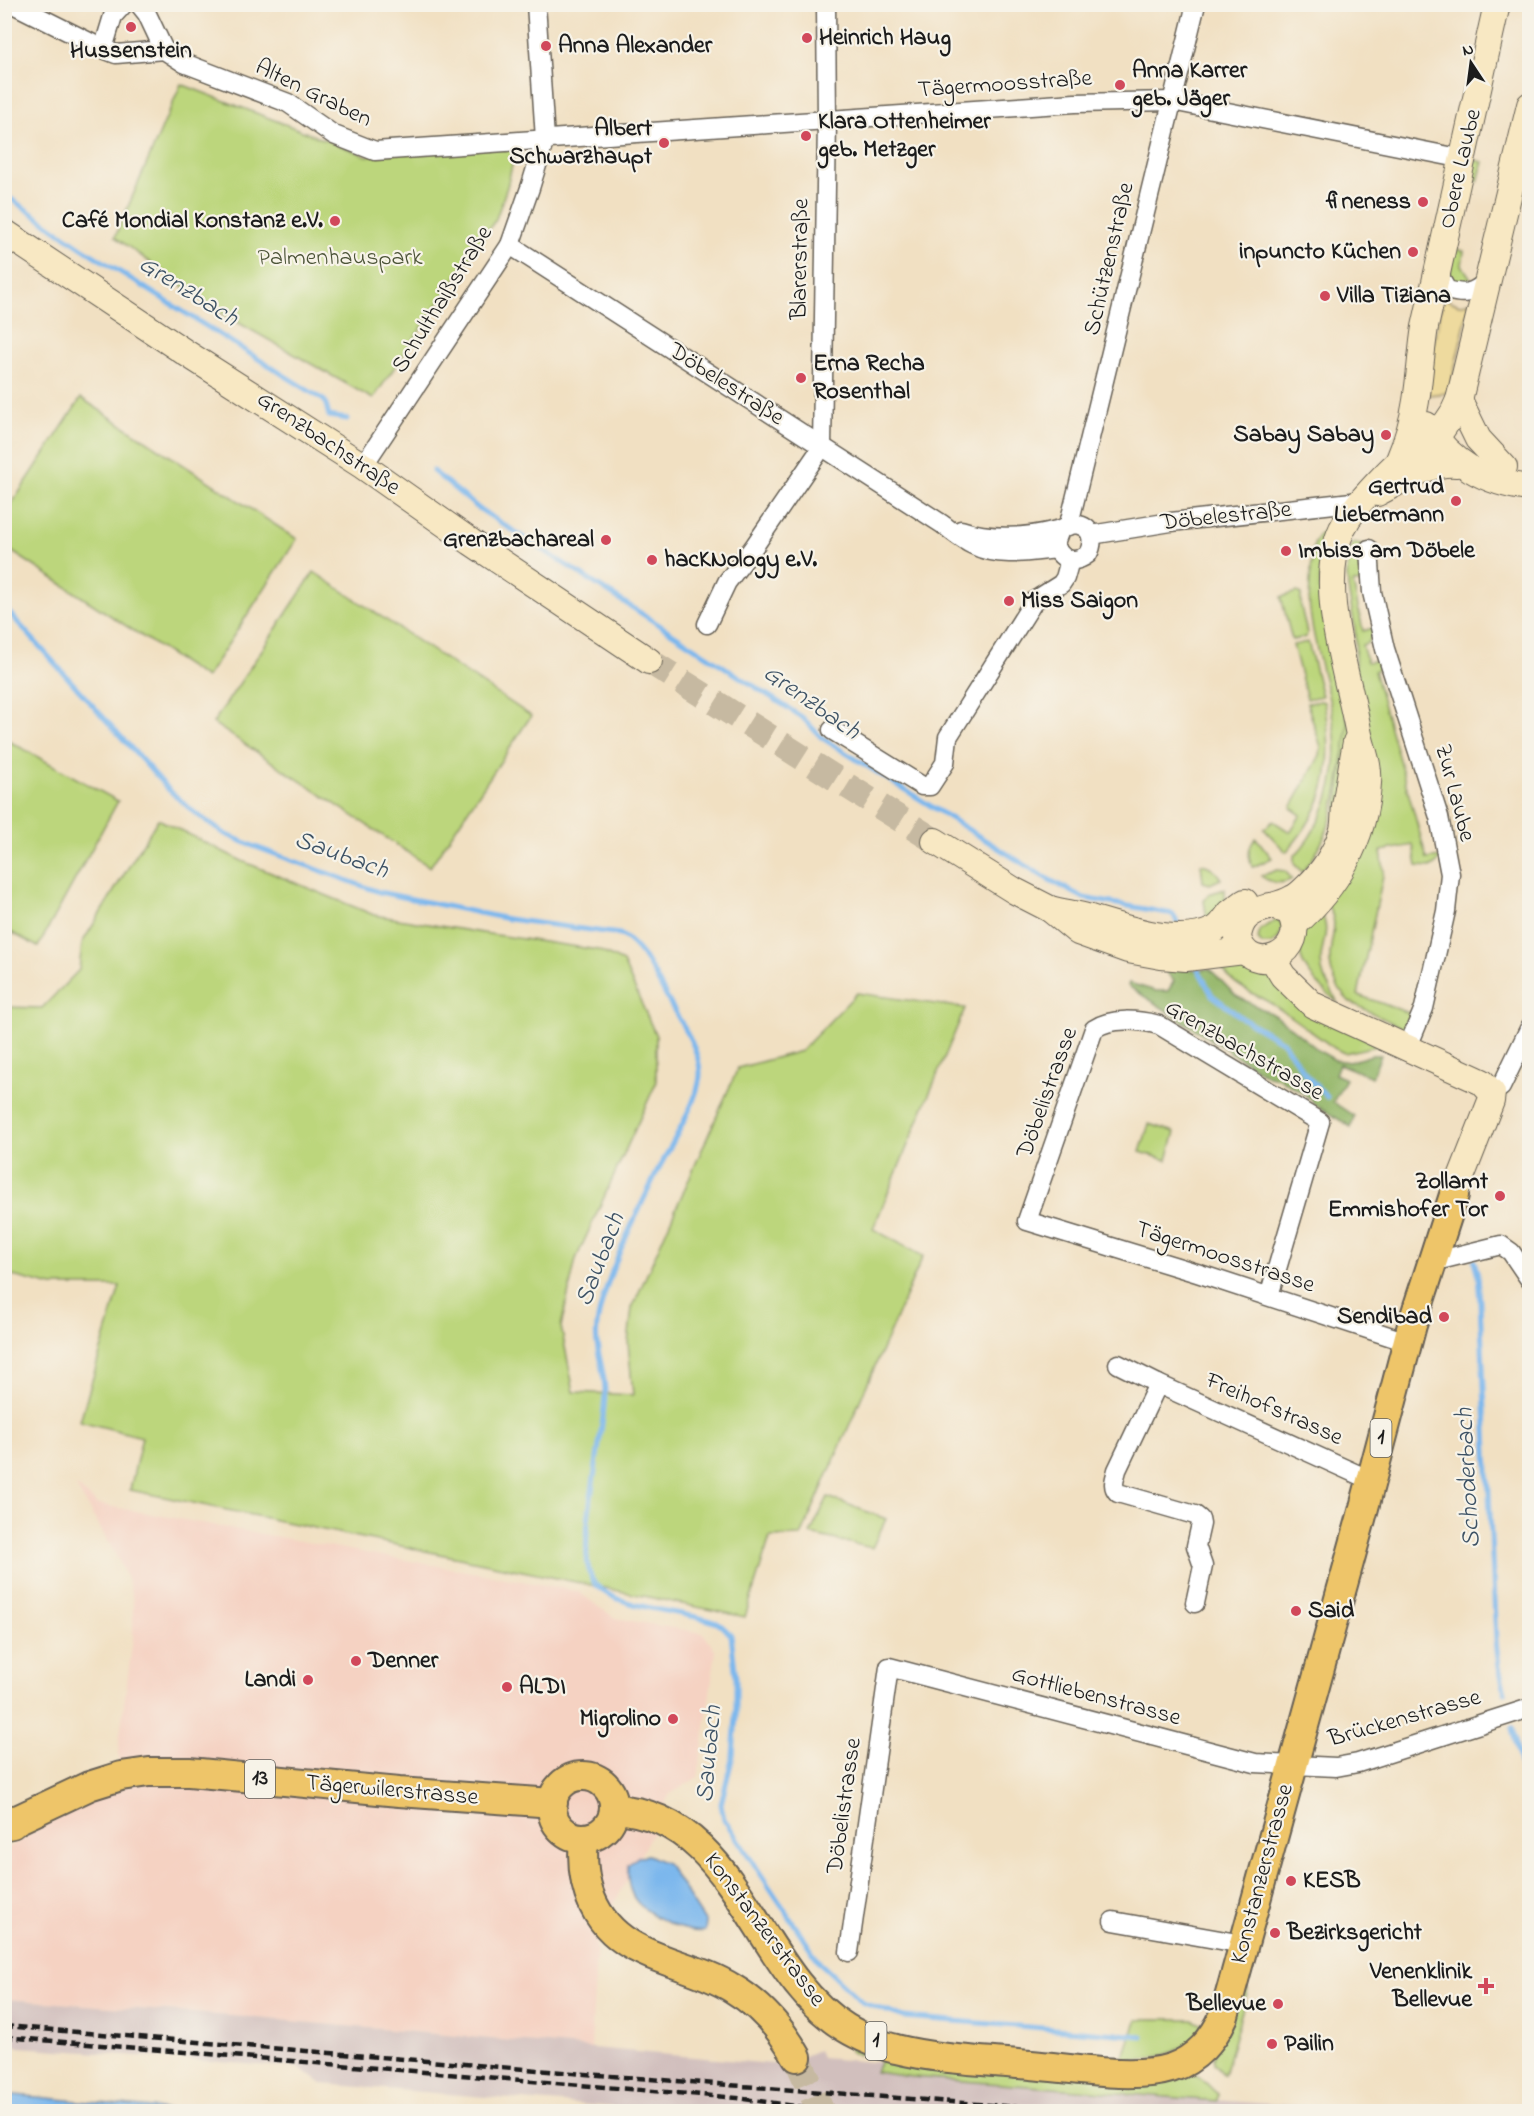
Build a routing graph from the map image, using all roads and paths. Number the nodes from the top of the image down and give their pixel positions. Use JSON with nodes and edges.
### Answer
{"nodes":[{"id":1,"x":124,"y":4,"type":"edge"},
{"id":2,"x":139,"y":4,"type":"edge"},
{"id":3,"x":536,"y":4,"type":"edge"},
{"id":4,"x":826,"y":4,"type":"edge"},
{"id":5,"x":1196,"y":4,"type":"edge"},
{"id":6,"x":1497,"y":4,"type":"edge"},
{"id":7,"x":16,"y":5,"type":"edge"},
{"id":8,"x":103,"y":49,"type":"junction"},
{"id":9,"x":164,"y":50,"type":"junction"},
{"id":10,"x":1173,"y":101,"type":"junction"},
{"id":11,"x":1530,"y":105,"type":"edge"},
{"id":12,"x":827,"y":121,"type":"junction"},
{"id":13,"x":545,"y":139,"type":"junction"},
{"id":14,"x":1464,"y":159,"type":"junction"},
{"id":15,"x":4,"y":232,"type":"edge"},
{"id":16,"x":510,"y":245,"type":"junction"},
{"id":17,"x":1440,"y":262,"type":"junction"},
{"id":18,"x":1486,"y":282,"type":"junction"},
{"id":19,"x":1459,"y":400,"type":"junction"},
{"id":20,"x":1416,"y":403,"type":"junction"},
{"id":21,"x":1436,"y":439,"type":"junction"},
{"id":22,"x":822,"y":447,"type":"junction"},
{"id":23,"x":1399,"y":460,"type":"junction"},
{"id":24,"x":1461,"y":464,"type":"junction"},
{"id":25,"x":363,"y":466,"type":"junction"},
{"id":26,"x":1504,"y":467,"type":"junction"},
{"id":27,"x":1530,"y":471,"type":"edge"},
{"id":28,"x":1530,"y":488,"type":"edge"},
{"id":29,"x":1361,"y":501,"type":"junction"},
{"id":30,"x":942,"y":524,"type":"junction"},
{"id":31,"x":1065,"y":527,"type":"junction"},
{"id":32,"x":1091,"y":535,"type":"junction"},
{"id":33,"x":1369,"y":549,"type":"dead end"},
{"id":34,"x":1063,"y":555,"type":"junction"},
{"id":35,"x":706,"y":624,"type":"dead end"},
{"id":36,"x":649,"y":661,"type":"tunnel mouth"},
{"id":37,"x":832,"y":730,"type":"dead end"},
{"id":38,"x":1359,"y":732,"type":"junction"},
{"id":39,"x":935,"y":841,"type":"tunnel mouth"},
{"id":40,"x":1266,"y":899,"type":"junction"},
{"id":41,"x":1050,"y":909,"type":"junction"},
{"id":42,"x":1240,"y":915,"type":"junction"},
{"id":43,"x":1285,"y":943,"type":"junction"},
{"id":44,"x":1244,"y":951,"type":"junction"},
{"id":45,"x":1144,"y":1021,"type":"joint"},
{"id":46,"x":1530,"y":1027,"type":"edge"},
{"id":47,"x":1407,"y":1049,"type":"junction"},
{"id":48,"x":1524,"y":1056,"type":"edge"},
{"id":49,"x":1492,"y":1093,"type":"junction"},
{"id":50,"x":1454,"y":1195,"type":"joint"},
{"id":51,"x":1027,"y":1221,"type":"joint"},
{"id":52,"x":1433,"y":1260,"type":"junction"},
{"id":53,"x":1530,"y":1280,"type":"edge"},
{"id":54,"x":1269,"y":1296,"type":"junction"},
{"id":55,"x":1407,"y":1342,"type":"junction"},
{"id":56,"x":1118,"y":1364,"type":"dead end"},
{"id":57,"x":1158,"y":1384,"type":"junction"},
{"id":58,"x":1370,"y":1480,"type":"junction"},
{"id":59,"x":1195,"y":1603,"type":"dead end"},
{"id":60,"x":889,"y":1667,"type":"joint"},
{"id":61,"x":1525,"y":1709,"type":"edge"},
{"id":62,"x":1292,"y":1766,"type":"junction"},
{"id":63,"x":553,"y":1803,"type":"junction"},
{"id":64,"x":614,"y":1809,"type":"junction"},
{"id":65,"x":6,"y":1827,"type":"edge"},
{"id":66,"x":584,"y":1838,"type":"junction"},
{"id":67,"x":1113,"y":1921,"type":"dead end"},
{"id":68,"x":1243,"y":1944,"type":"junction"},
{"id":69,"x":849,"y":1952,"type":"dead end"},
{"id":70,"x":797,"y":2057,"type":"tunnel mouth"}],
"edges":[{"from":1,"to":8,"type":"street"},
{"from":2,"to":9,"type":"street"},
{"from":3,"to":13,"type":"street","name":"Schulthaißstraße"},
{"from":4,"to":12,"type":"street","name":"Blarerstraße"},
{"from":5,"to":10,"type":"street","name":"Schützenstraße"},
{"from":6,"to":14,"type":"main road","name":"Obere Laube"},
{"from":7,"to":8,"type":"street"},
{"from":8,"to":9,"type":"street"},
{"from":9,"to":13,"type":"street","name":"Alten Graben"},
{"from":10,"to":12,"type":"street","name":"Tägermoosstraße"},
{"from":10,"to":14,"type":"street","name":"Tägermoosstraße"},
{"from":10,"to":31,"type":"street","name":"Schützenstraße"},
{"from":11,"to":18,"type":"main road"},
{"from":12,"to":13,"type":"street","name":"Tägermoosstraße"},
{"from":12,"to":22,"type":"street","name":"Blarerstraße"},
{"from":13,"to":16,"type":"street","name":"Schulthaißstraße"},
{"from":14,"to":17,"type":"main road","name":"Obere Laube"},
{"from":15,"to":25,"type":"main road","name":"Grenzbachstraße"},
{"from":16,"to":22,"type":"street","name":"Döbelestraße"},
{"from":16,"to":25,"type":"street","name":"Schulthaißstraße"},
{"from":17,"to":18,"type":"street","name":"Obere Laube"},
{"from":17,"to":20,"type":"main road","name":"Obere Laube"},
{"from":18,"to":19,"type":"main road"},
{"from":19,"to":21,"type":"main road"},
{"from":19,"to":26,"type":"main road"},
{"from":20,"to":21,"type":"main road"},
{"from":20,"to":23,"type":"main road"},
{"from":21,"to":23,"type":"main road"},
{"from":21,"to":24,"type":"main road"},
{"from":21,"to":26,"type":"main road"},
{"from":21,"to":29,"type":"main road","name":"Döbelestraße"},
{"from":22,"to":30,"type":"street","name":"Döbelestraße"},
{"from":22,"to":35,"type":"street"},
{"from":23,"to":29,"type":"main road"},
{"from":24,"to":28,"type":"main road"},
{"from":24,"to":29,"type":"main road","name":"Döbelestraße"},
{"from":25,"to":36,"type":"main road","name":"Grenzbachstraße"},
{"from":26,"to":27,"type":"main road"},
{"from":29,"to":32,"type":"street","name":"Döbelestraße"},
{"from":29,"to":38,"type":"main road"},
{"from":30,"to":31,"type":"street","name":"Döbelestraße"},
{"from":30,"to":34,"type":"street","name":"Döbelestraße"},
{"from":31,"to":32,"type":"street"},
{"from":31,"to":34,"type":"street"},
{"from":32,"to":34,"type":"street","name":"Döbelestraße"},
{"from":33,"to":47,"type":"street","name":"Zur Laube"},
{"from":34,"to":37,"type":"street"},
{"from":38,"to":40,"type":"main road"},
{"from":38,"to":43,"type":"main road"},
{"from":39,"to":41,"type":"main road"},
{"from":40,"to":42,"type":"main road"},
{"from":40,"to":43,"type":"main road"},
{"from":41,"to":42,"type":"main road"},
{"from":41,"to":44,"type":"main road"},
{"from":42,"to":44,"type":"main road"},
{"from":43,"to":44,"type":"main road"},
{"from":43,"to":47,"type":"main road"},
{"from":45,"to":51,"type":"street","name":"Döbelistrasse"},
{"from":45,"to":54,"type":"street","name":"Grenzbachstrasse"},
{"from":46,"to":48,"type":"street"},
{"from":47,"to":49,"type":"main road"},
{"from":48,"to":49,"type":"street"},
{"from":49,"to":50,"type":"main road"},
{"from":50,"to":52,"type":"main road","name":"Konstanzerstrasse","number":"1"},
{"from":51,"to":54,"type":"street","name":"Tägermoosstrasse"},
{"from":52,"to":53,"type":"street"},
{"from":52,"to":55,"type":"main road","name":"Konstanzerstrasse","number":"1"},
{"from":54,"to":55,"type":"street","name":"Tägermoosstrasse"},
{"from":55,"to":58,"type":"main road","name":"Konstanzerstrasse","number":"1"},
{"from":56,"to":57,"type":"street","name":"Freihofstrasse"},
{"from":57,"to":58,"type":"street","name":"Freihofstrasse"},
{"from":57,"to":59,"type":"street"},
{"from":58,"to":62,"type":"main road","name":"Konstanzerstrasse","number":"1"},
{"from":60,"to":62,"type":"street","name":"Gottliebenstrasse"},
{"from":60,"to":69,"type":"street","name":"Döbelistrasse"},
{"from":61,"to":62,"type":"street","name":"Brückenstrasse"},
{"from":62,"to":68,"type":"main road","name":"Konstanzerstrasse","number":"1"},
{"from":63,"to":64,"type":"main road"},
{"from":63,"to":65,"type":"main road","name":"Tägerwilerstrasse","number":"13"},
{"from":63,"to":66,"type":"main road"},
{"from":64,"to":66,"type":"main road"},
{"from":64,"to":68,"type":"main road","name":"Konstanzerstrasse","number":"1"},
{"from":66,"to":70,"type":"main road","name":"Konstanzerstrasse"},
{"from":67,"to":68,"type":"street"}]}
